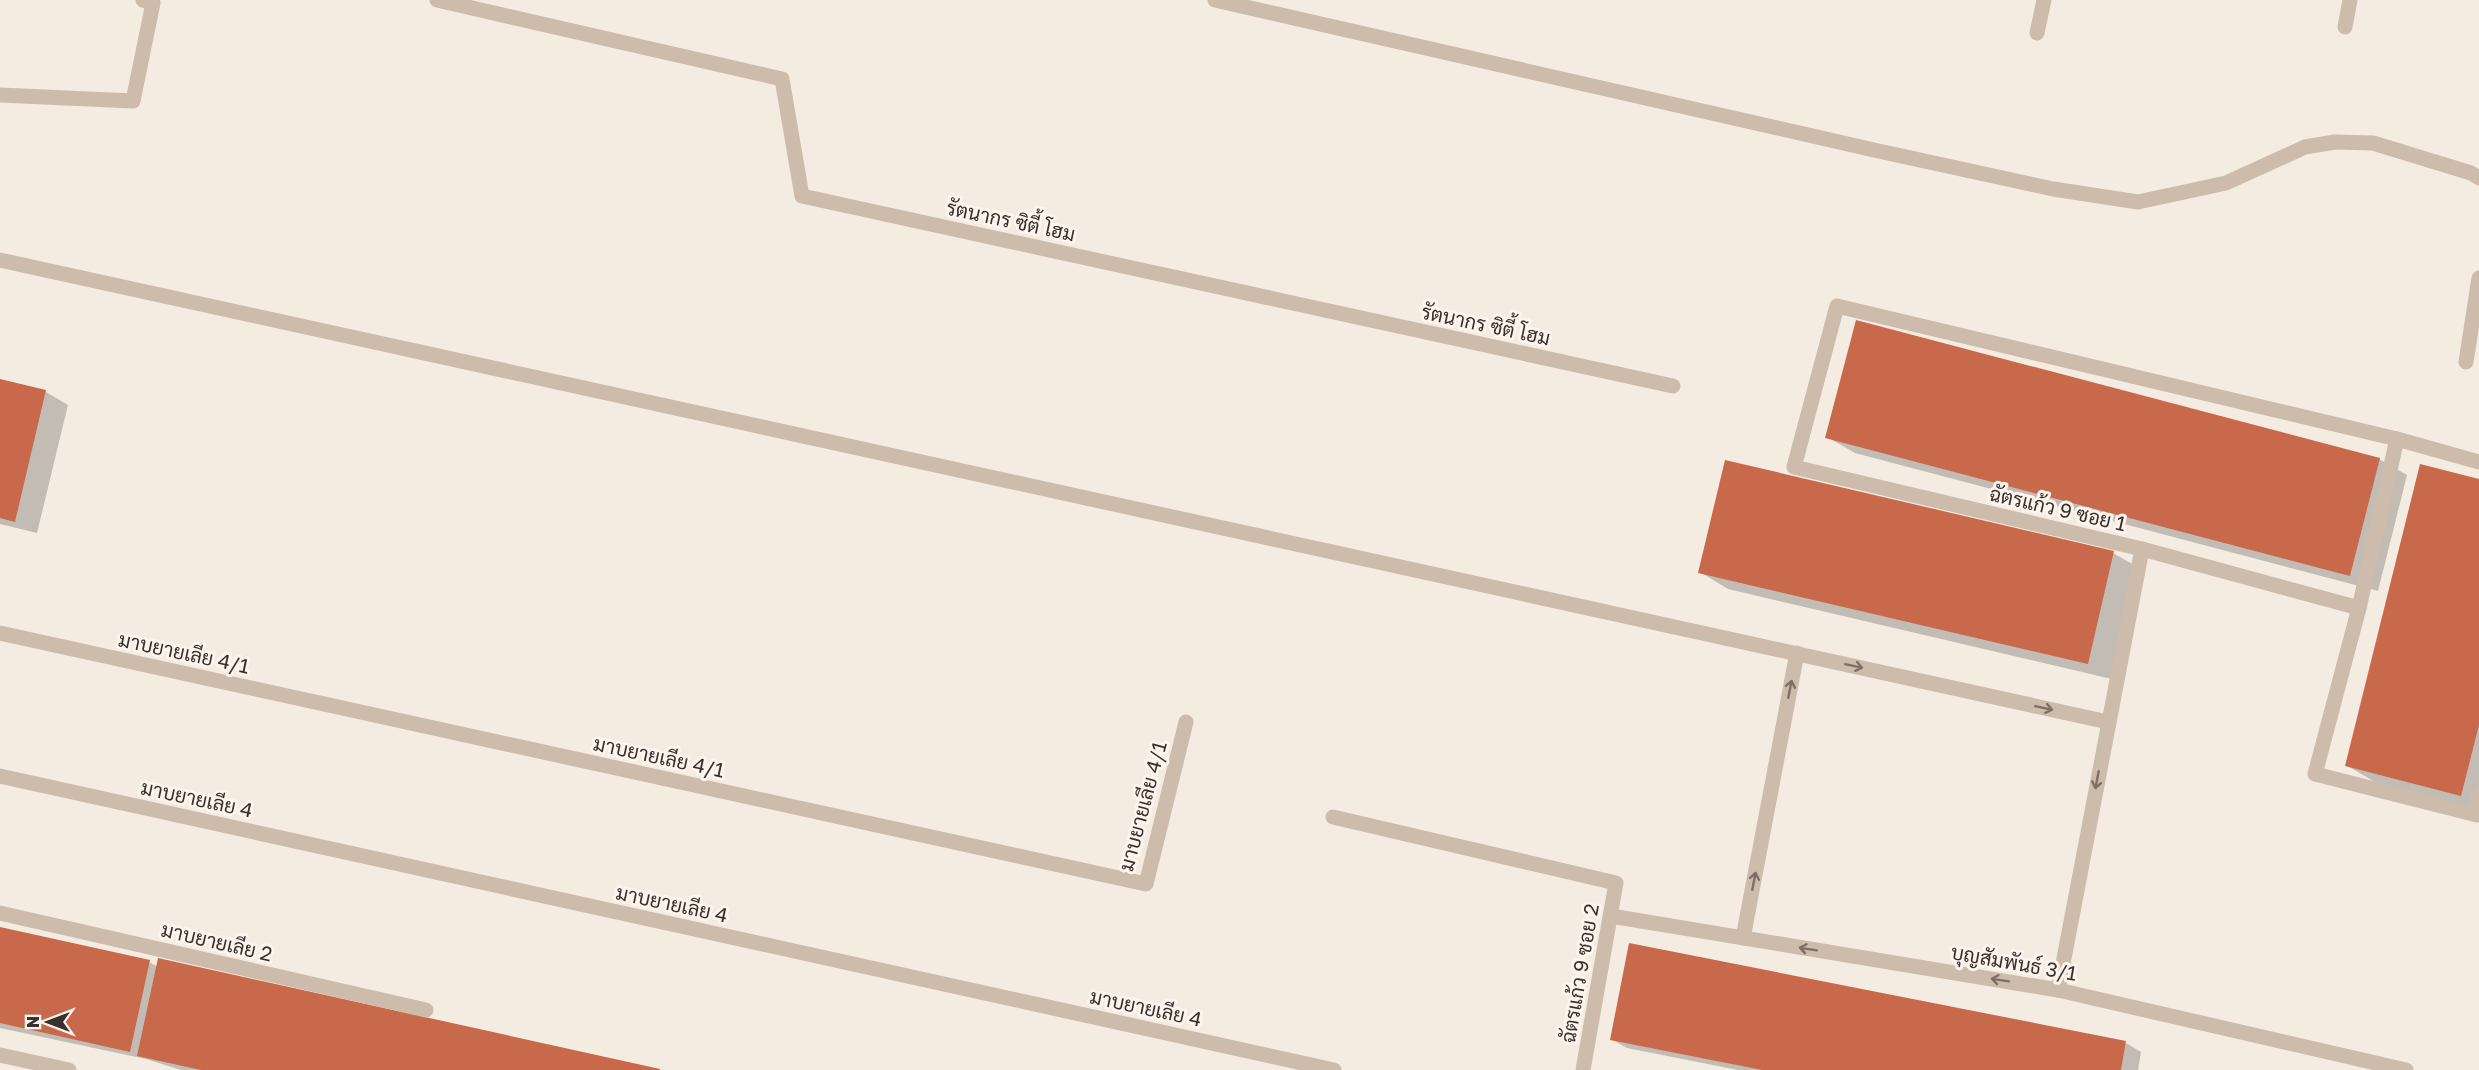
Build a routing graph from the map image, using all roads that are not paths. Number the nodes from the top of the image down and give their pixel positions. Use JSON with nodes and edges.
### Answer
{"nodes":[{"id":1,"x":143,"y":0,"type":"edge"},
{"id":2,"x":437,"y":0,"type":"edge"},
{"id":3,"x":1215,"y":0,"type":"edge"},
{"id":4,"x":2044,"y":0,"type":"edge"},
{"id":5,"x":2350,"y":0,"type":"edge"},
{"id":6,"x":2345,"y":27,"type":"dead end"},
{"id":7,"x":2037,"y":33,"type":"dead end"},
{"id":8,"x":0,"y":95,"type":"edge"},
{"id":9,"x":2479,"y":178,"type":"edge"},
{"id":10,"x":0,"y":260,"type":"edge"},
{"id":11,"x":2479,"y":278,"type":"edge"},
{"id":12,"x":2466,"y":362,"type":"dead end"},
{"id":13,"x":1674,"y":386,"type":"dead end"},
{"id":14,"x":2397,"y":439,"type":"junction"},
{"id":15,"x":2479,"y":462,"type":"edge"},
{"id":16,"x":2142,"y":549,"type":"junction"},
{"id":17,"x":2359,"y":608,"type":"junction"},
{"id":18,"x":0,"y":633,"type":"edge"},
{"id":19,"x":1797,"y":653,"type":"junction"},
{"id":20,"x":1186,"y":722,"type":"dead end"},
{"id":21,"x":2108,"y":722,"type":"junction"},
{"id":22,"x":0,"y":776,"type":"edge"},
{"id":23,"x":2479,"y":794,"type":"edge"},
{"id":24,"x":1333,"y":818,"type":"dead end"},
{"id":25,"x":0,"y":913,"type":"edge"},
{"id":26,"x":1611,"y":916,"type":"junction"},
{"id":27,"x":1743,"y":938,"type":"junction"},
{"id":28,"x":2058,"y":990,"type":"junction"},
{"id":29,"x":426,"y":1010,"type":"dead end"},
{"id":30,"x":0,"y":1055,"type":"edge"},
{"id":31,"x":69,"y":1070,"type":"edge"},
{"id":32,"x":1334,"y":1070,"type":"edge"},
{"id":33,"x":1583,"y":1070,"type":"edge"},
{"id":34,"x":2406,"y":1070,"type":"edge"}],
"edges":[{"from":1,"to":8,"type":"street"},
{"from":2,"to":13,"type":"street","name":"รัตนากร ซิตี้ โฮม"},
{"from":3,"to":9,"type":"street"},
{"from":4,"to":7,"type":"street"},
{"from":5,"to":6,"type":"street"},
{"from":10,"to":19,"type":"street"},
{"from":11,"to":12,"type":"street"},
{"from":14,"to":15,"type":"street"},
{"from":14,"to":16,"type":"street","name":"ฉัตรแก้ว 9 ซอย 1"},
{"from":14,"to":17,"type":"street"},
{"from":16,"to":17,"type":"street"},
{"from":16,"to":21,"type":"street","name":"ฉัตรแก้ว 9 ซอย 1"},
{"from":17,"to":23,"type":"street"},
{"from":18,"to":20,"type":"street","name":"มาบยายเลีย 4/1"},
{"from":19,"to":21,"type":"street","one_way":true},
{"from":27,"to":19,"type":"street","one_way":true},
{"from":21,"to":28,"type":"street","name":"ฉัตรแก้ว 9 ซอย 1","one_way":true},
{"from":22,"to":32,"type":"street","name":"มาบยายเลีย 4"},
{"from":24,"to":26,"type":"street","name":"ฉัตรแก้ว 9 ซอย 2"},
{"from":25,"to":29,"type":"street","name":"มาบยายเลีย 2"},
{"from":26,"to":27,"type":"street","name":"บุญสัมพันธ์ 3/1"},
{"from":26,"to":33,"type":"street","name":"ฉัตรแก้ว 9 ซอย 2"},
{"from":28,"to":27,"type":"street","name":"บุญสัมพันธ์ 3/1","one_way":true},
{"from":28,"to":34,"type":"street","name":"บุญสัมพันธ์ 3/1"},
{"from":30,"to":31,"type":"street"}]}
